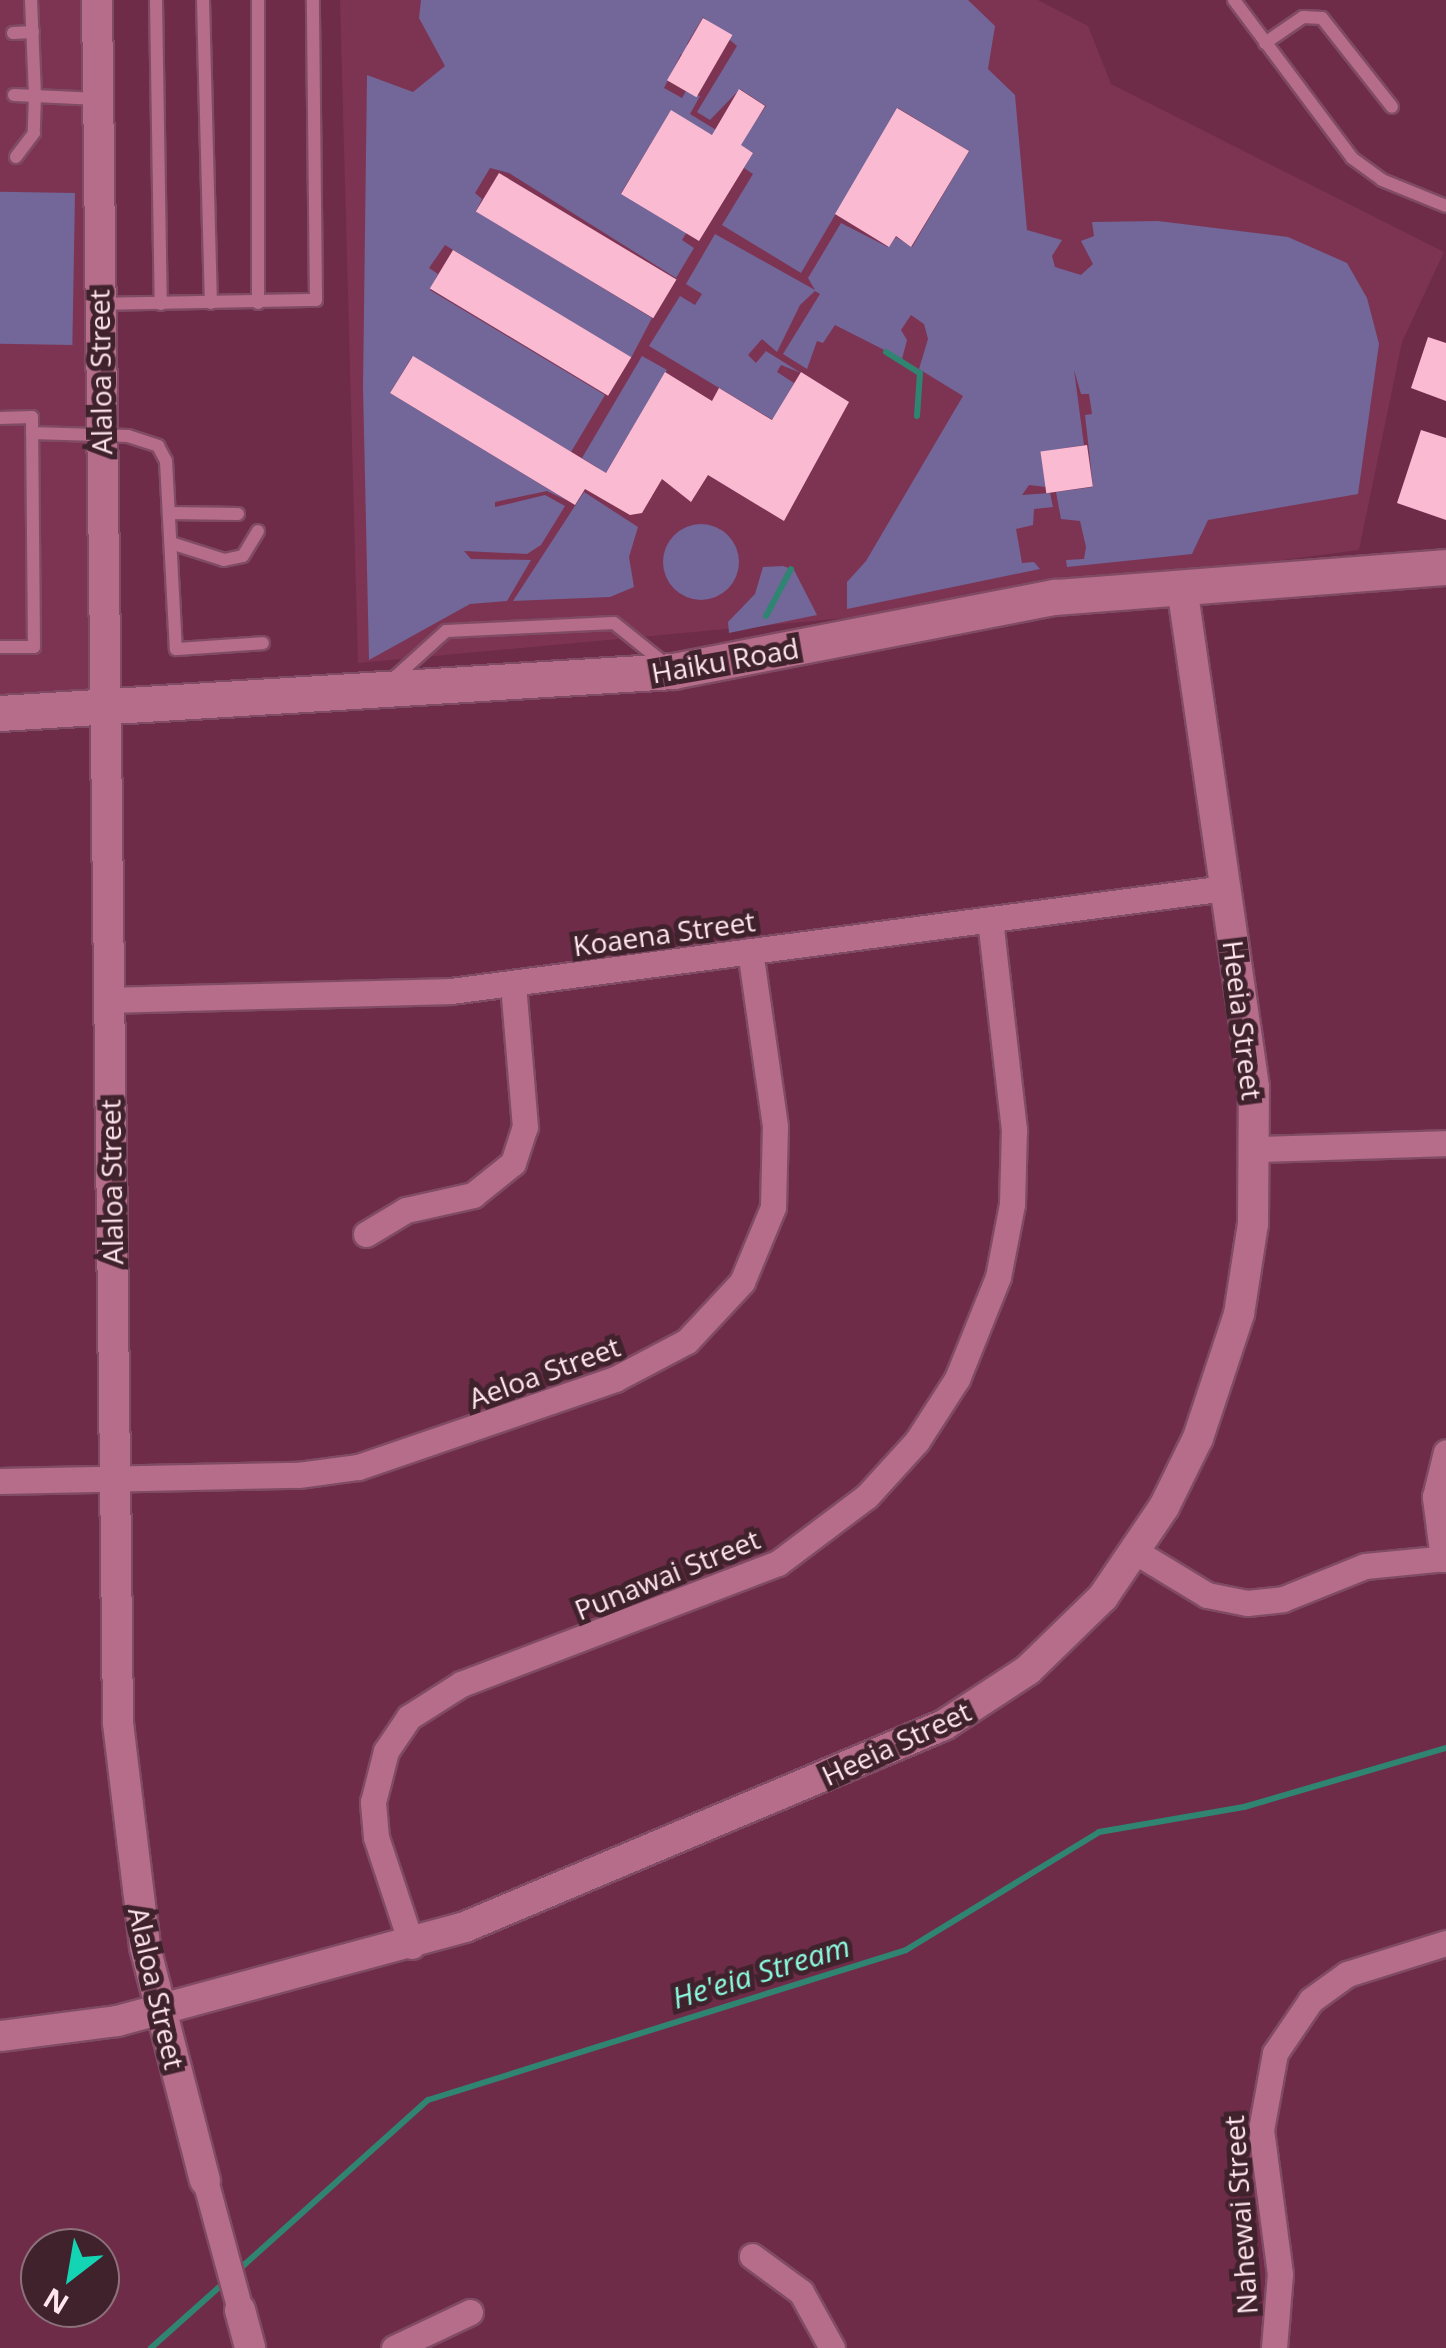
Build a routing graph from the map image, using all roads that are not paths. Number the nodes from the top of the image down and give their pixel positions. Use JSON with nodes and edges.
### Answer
{"nodes":[{"id":1,"x":31,"y":0,"type":"edge"},
{"id":2,"x":97,"y":0,"type":"edge"},
{"id":3,"x":156,"y":0,"type":"edge"},
{"id":4,"x":204,"y":0,"type":"edge"},
{"id":5,"x":258,"y":0,"type":"edge"},
{"id":6,"x":312,"y":0,"type":"edge"},
{"id":7,"x":1234,"y":0,"type":"edge"},
{"id":8,"x":13,"y":32,"type":"dead end"},
{"id":9,"x":33,"y":32,"type":"junction"},
{"id":10,"x":1266,"y":42,"type":"junction"},
{"id":11,"x":14,"y":96,"type":"dead end"},
{"id":12,"x":35,"y":96,"type":"junction"},
{"id":13,"x":98,"y":100,"type":"junction"},
{"id":14,"x":1392,"y":107,"type":"dead end"},
{"id":15,"x":16,"y":157,"type":"dead end"},
{"id":16,"x":1446,"y":206,"type":"edge"},
{"id":17,"x":211,"y":303,"type":"junction"},
{"id":18,"x":258,"y":303,"type":"junction"},
{"id":19,"x":99,"y":304,"type":"junction"},
{"id":20,"x":161,"y":304,"type":"junction"},
{"id":21,"x":0,"y":418,"type":"edge"},
{"id":22,"x":32,"y":433,"type":"junction"},
{"id":23,"x":101,"y":433,"type":"junction"},
{"id":24,"x":170,"y":513,"type":"junction"},
{"id":25,"x":238,"y":514,"type":"dead end"},
{"id":26,"x":258,"y":531,"type":"dead end"},
{"id":27,"x":174,"y":544,"type":"junction"},
{"id":28,"x":1446,"y":568,"type":"edge"},
{"id":29,"x":1182,"y":587,"type":"junction"},
{"id":30,"x":263,"y":642,"type":"dead end"},
{"id":31,"x":0,"y":647,"type":"edge"},
{"id":32,"x":673,"y":671,"type":"junction"},
{"id":33,"x":378,"y":692,"type":"junction"},
{"id":34,"x":104,"y":712,"type":"junction"},
{"id":35,"x":0,"y":713,"type":"edge"},
{"id":36,"x":1225,"y":888,"type":"junction"},
{"id":37,"x":990,"y":919,"type":"junction"},
{"id":38,"x":750,"y":951,"type":"junction"},
{"id":39,"x":513,"y":983,"type":"junction"},
{"id":40,"x":108,"y":1000,"type":"junction"},
{"id":41,"x":1446,"y":1143,"type":"edge"},
{"id":42,"x":1256,"y":1149,"type":"junction"},
{"id":43,"x":366,"y":1234,"type":"dead end"},
{"id":44,"x":1446,"y":1452,"type":"edge"},
{"id":45,"x":115,"y":1478,"type":"junction"},
{"id":46,"x":0,"y":1481,"type":"edge"},
{"id":47,"x":1136,"y":1552,"type":"junction"},
{"id":48,"x":1445,"y":1558,"type":"edge"},
{"id":49,"x":1446,"y":1943,"type":"edge"},
{"id":50,"x":412,"y":1946,"type":"junction"},
{"id":51,"x":159,"y":2011,"type":"junction"},
{"id":52,"x":0,"y":2036,"type":"edge"},
{"id":53,"x":205,"y":2180,"type":"joint"},
{"id":54,"x":752,"y":2256,"type":"dead end"},
{"id":55,"x":240,"y":2310,"type":"joint"},
{"id":56,"x":470,"y":2312,"type":"dead end"},
{"id":57,"x":250,"y":2348,"type":"edge"},
{"id":58,"x":394,"y":2348,"type":"edge"},
{"id":59,"x":832,"y":2348,"type":"edge"},
{"id":60,"x":1274,"y":2348,"type":"edge"}],
"edges":[{"from":1,"to":9,"type":"lane"},
{"from":2,"to":13,"type":"street","name":"Alaloa Street"},
{"from":3,"to":20,"type":"lane"},
{"from":4,"to":17,"type":"lane"},
{"from":5,"to":18,"type":"lane"},
{"from":6,"to":18,"type":"lane"},
{"from":7,"to":10,"type":"lane"},
{"from":8,"to":9,"type":"lane"},
{"from":9,"to":12,"type":"lane"},
{"from":10,"to":14,"type":"lane"},
{"from":10,"to":16,"type":"lane"},
{"from":11,"to":12,"type":"lane"},
{"from":12,"to":13,"type":"lane"},
{"from":12,"to":15,"type":"lane"},
{"from":13,"to":19,"type":"street","name":"Alaloa Street"},
{"from":17,"to":18,"type":"lane"},
{"from":17,"to":20,"type":"lane"},
{"from":19,"to":20,"type":"lane"},
{"from":19,"to":23,"type":"street","name":"Alaloa Street"},
{"from":21,"to":22,"type":"lane"},
{"from":22,"to":23,"type":"lane"},
{"from":22,"to":31,"type":"lane"},
{"from":23,"to":24,"type":"lane"},
{"from":23,"to":34,"type":"street","name":"Alaloa Street"},
{"from":24,"to":25,"type":"lane"},
{"from":24,"to":27,"type":"lane"},
{"from":26,"to":27,"type":"lane"},
{"from":27,"to":30,"type":"lane"},
{"from":28,"to":29,"type":"main road","name":"Haiku Road"},
{"from":29,"to":32,"type":"main road","name":"Haiku Road"},
{"from":29,"to":36,"type":"street","name":"Heeia Street"},
{"from":32,"to":33,"type":"main road","name":"Haiku Road"},
{"from":32,"to":33,"type":"lane"},
{"from":33,"to":34,"type":"main road","name":"Haiku Road"},
{"from":34,"to":35,"type":"main road","name":"Haiku Road"},
{"from":34,"to":40,"type":"street","name":"Alaloa Street"},
{"from":36,"to":37,"type":"street","name":"Koaena Street"},
{"from":36,"to":42,"type":"street","name":"Heeia Street"},
{"from":37,"to":38,"type":"street","name":"Koaena Street"},
{"from":37,"to":50,"type":"street","name":"Punawai Street"},
{"from":38,"to":39,"type":"street","name":"Koaena Street"},
{"from":38,"to":45,"type":"street","name":"Aeloa Street"},
{"from":39,"to":40,"type":"street","name":"Koaena Street"},
{"from":39,"to":43,"type":"street"},
{"from":40,"to":45,"type":"street","name":"Alaloa Street"},
{"from":41,"to":42,"type":"street"},
{"from":42,"to":47,"type":"street","name":"Heeia Street"},
{"from":44,"to":48,"type":"street"},
{"from":45,"to":46,"type":"street","name":"Aeloa Street"},
{"from":45,"to":51,"type":"street","name":"Alaloa Street"},
{"from":47,"to":48,"type":"street"},
{"from":47,"to":50,"type":"street","name":"Heeia Street"},
{"from":49,"to":60,"type":"street","name":"Nahewai Street"},
{"from":50,"to":51,"type":"street","name":"Heeia Street"},
{"from":51,"to":52,"type":"street","name":"Heeia Street"},
{"from":51,"to":53,"type":"street","name":"Alaloa Street"},
{"from":53,"to":55,"type":"street","name":"Alaloa Street"},
{"from":54,"to":59,"type":"street"},
{"from":55,"to":57,"type":"street","name":"Alaloa Street"},
{"from":56,"to":58,"type":"street"}]}
